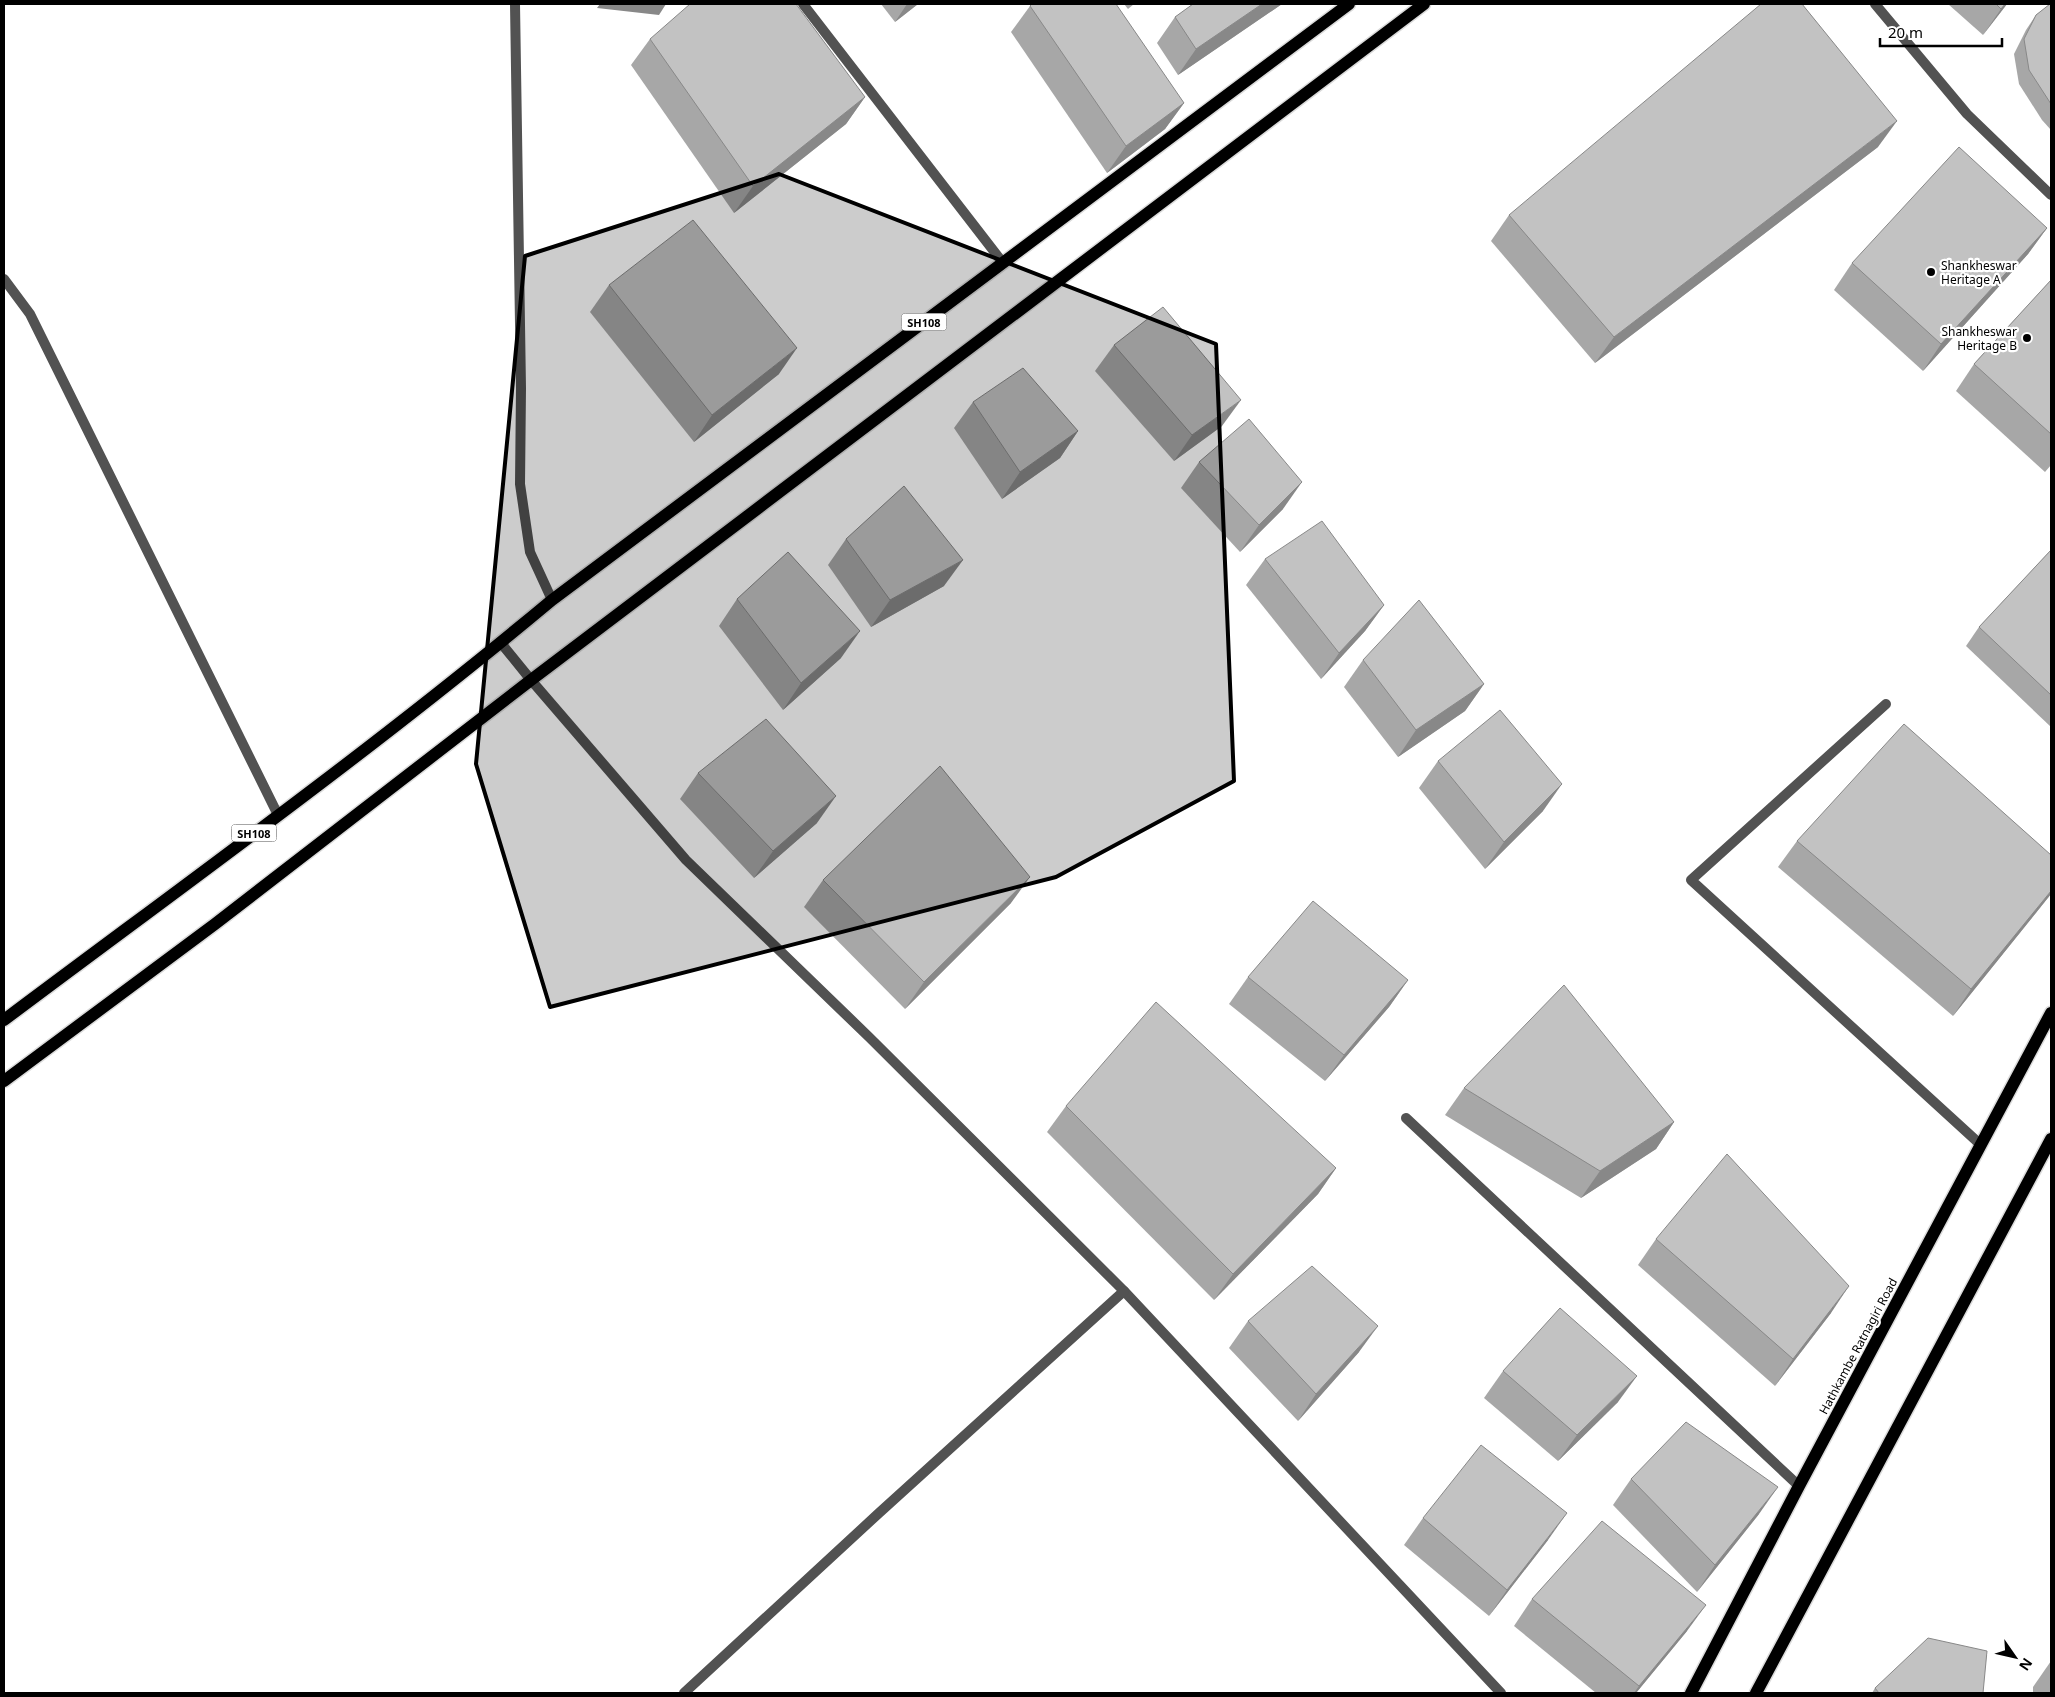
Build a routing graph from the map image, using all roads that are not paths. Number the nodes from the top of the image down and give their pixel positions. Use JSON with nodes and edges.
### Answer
{"nodes":[{"id":1,"x":514,"y":4,"type":"edge"},
{"id":2,"x":803,"y":4,"type":"edge"},
{"id":3,"x":1349,"y":4,"type":"edge"},
{"id":4,"x":1424,"y":4,"type":"edge"},
{"id":5,"x":1875,"y":4,"type":"edge"},
{"id":6,"x":2051,"y":195,"type":"edge"},
{"id":7,"x":1003,"y":263,"type":"junction"},
{"id":8,"x":4,"y":279,"type":"edge"},
{"id":9,"x":552,"y":600,"type":"junction"},
{"id":10,"x":501,"y":643,"type":"junction"},
{"id":11,"x":531,"y":680,"type":"junction"},
{"id":12,"x":1886,"y":704,"type":"dead end"},
{"id":13,"x":278,"y":815,"type":"junction"},
{"id":14,"x":2051,"y":1013,"type":"edge"},
{"id":15,"x":4,"y":1020,"type":"edge"},
{"id":16,"x":4,"y":1081,"type":"edge"},
{"id":17,"x":1406,"y":1118,"type":"dead end"},
{"id":18,"x":2051,"y":1139,"type":"edge"},
{"id":19,"x":1981,"y":1144,"type":"junction"},
{"id":20,"x":1124,"y":1291,"type":"junction"},
{"id":21,"x":1799,"y":1486,"type":"junction"},
{"id":22,"x":684,"y":1693,"type":"edge"},
{"id":23,"x":1501,"y":1693,"type":"edge"},
{"id":24,"x":1691,"y":1693,"type":"edge"},
{"id":25,"x":1756,"y":1693,"type":"edge"}],
"edges":[{"from":1,"to":9,"type":"street"},
{"from":2,"to":7,"type":"street"},
{"from":3,"to":7,"type":"main road","number":"SH108"},
{"from":4,"to":11,"type":"main road"},
{"from":5,"to":6,"type":"street"},
{"from":7,"to":9,"type":"main road","number":"SH108"},
{"from":8,"to":13,"type":"street"},
{"from":9,"to":10,"type":"main road","number":"SH108"},
{"from":10,"to":11,"type":"street"},
{"from":10,"to":13,"type":"main road","number":"SH108"},
{"from":11,"to":16,"type":"main road"},
{"from":11,"to":20,"type":"street"},
{"from":12,"to":19,"type":"street"},
{"from":13,"to":15,"type":"main road","number":"SH108"},
{"from":14,"to":19,"type":"main road","name":"Hathkambe Ratnagiri Road"},
{"from":17,"to":21,"type":"street"},
{"from":18,"to":25,"type":"main road"},
{"from":19,"to":21,"type":"main road","name":"Hathkambe Ratnagiri Road"},
{"from":20,"to":22,"type":"street"},
{"from":20,"to":23,"type":"street"},
{"from":21,"to":24,"type":"main road","name":"Hathkambe Ratnagiri Road"}]}
